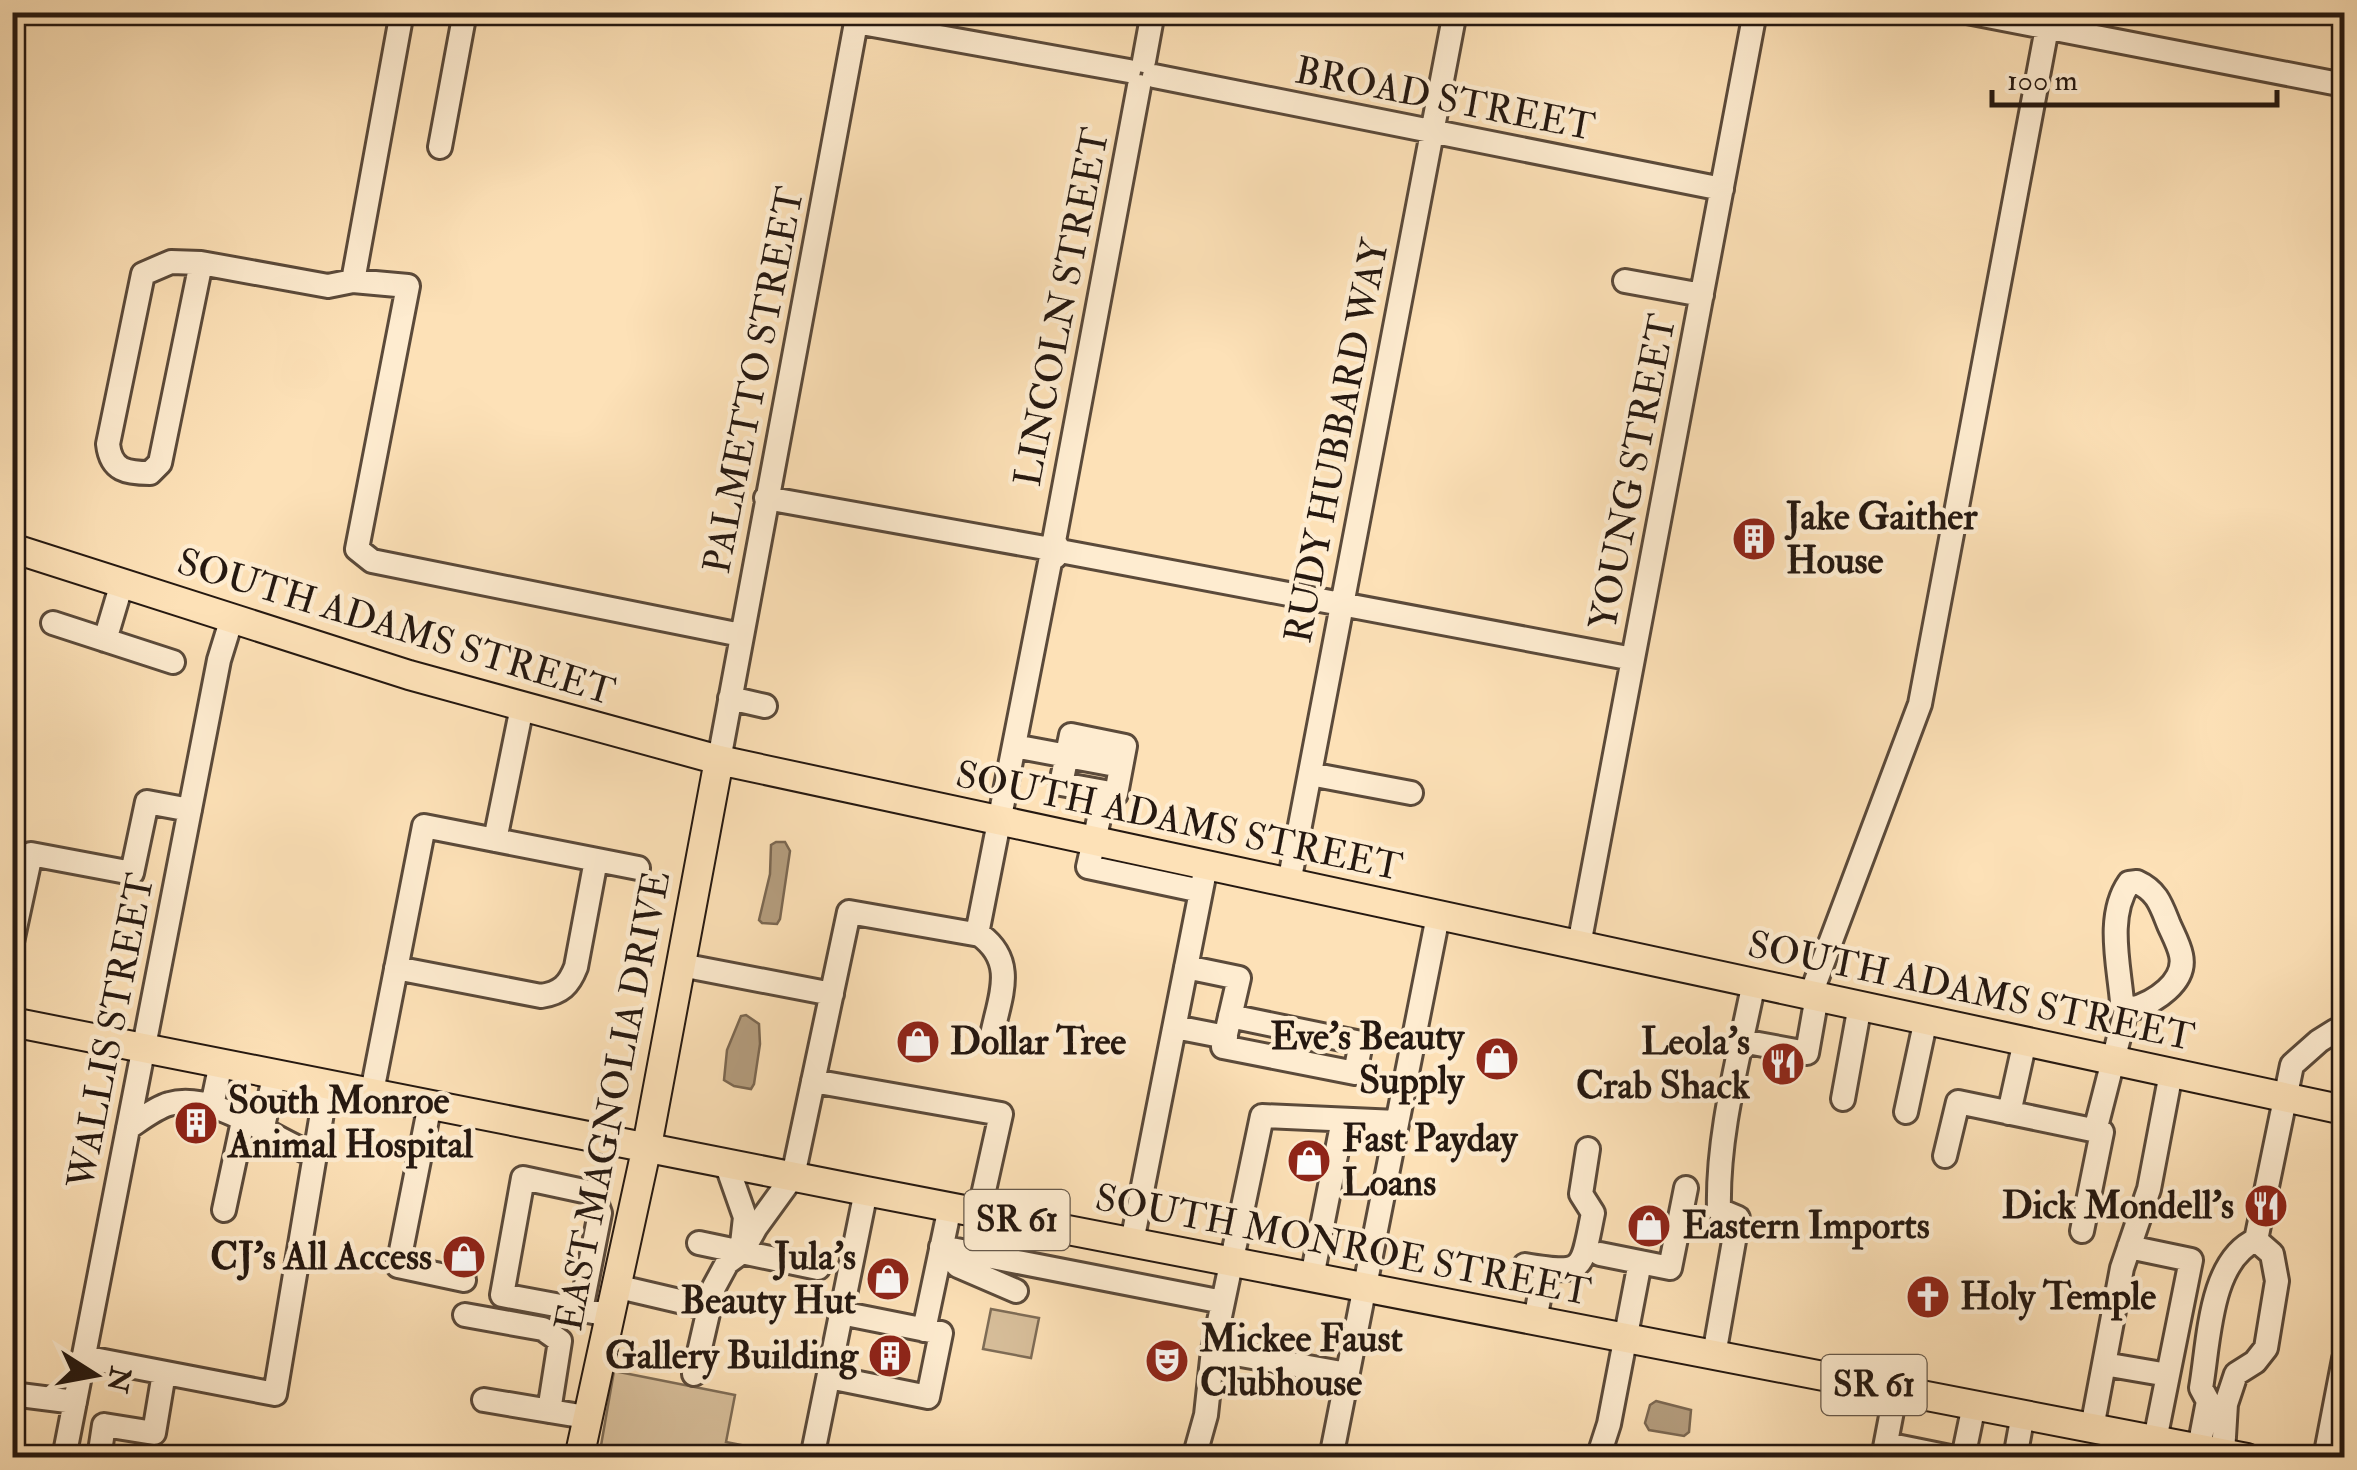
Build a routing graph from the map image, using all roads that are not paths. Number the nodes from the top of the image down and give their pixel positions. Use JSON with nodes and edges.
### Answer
{"nodes":[{"id":1,"x":402,"y":12,"type":"edge"},
{"id":2,"x":465,"y":12,"type":"edge"},
{"id":3,"x":1153,"y":12,"type":"edge"},
{"id":4,"x":1454,"y":12,"type":"edge"},
{"id":5,"x":1755,"y":12,"type":"edge"},
{"id":6,"x":1967,"y":12,"type":"edge"},
{"id":7,"x":857,"y":17,"type":"edge"},
{"id":8,"x":2047,"y":28,"type":"junction"},
{"id":9,"x":1142,"y":74,"type":"junction"},
{"id":10,"x":2344,"y":85,"type":"edge"},
{"id":11,"x":1432,"y":133,"type":"junction"},
{"id":12,"x":440,"y":147,"type":"dead end"},
{"id":13,"x":1722,"y":189,"type":"junction"},
{"id":14,"x":202,"y":262,"type":"junction"},
{"id":15,"x":1625,"y":281,"type":"dead end"},
{"id":16,"x":353,"y":282,"type":"junction"},
{"id":17,"x":1702,"y":296,"type":"junction"},
{"id":18,"x":766,"y":498,"type":"junction"},
{"id":19,"x":1052,"y":549,"type":"junction"},
{"id":20,"x":13,"y":551,"type":"edge"},
{"id":21,"x":122,"y":583,"type":"junction"},
{"id":22,"x":1342,"y":605,"type":"junction"},
{"id":23,"x":232,"y":618,"type":"junction"},
{"id":24,"x":53,"y":623,"type":"dead end"},
{"id":25,"x":742,"y":635,"type":"junction"},
{"id":26,"x":105,"y":640,"type":"junction"},
{"id":27,"x":1633,"y":659,"type":"junction"},
{"id":28,"x":173,"y":662,"type":"dead end"},
{"id":29,"x":730,"y":698,"type":"junction"},
{"id":30,"x":764,"y":706,"type":"dead end"},
{"id":31,"x":522,"y":707,"type":"junction"},
{"id":32,"x":1014,"y":746,"type":"junction"},
{"id":33,"x":1067,"y":756,"type":"junction"},
{"id":34,"x":718,"y":760,"type":"junction"},
{"id":35,"x":1310,"y":774,"type":"junction"},
{"id":36,"x":1104,"y":792,"type":"junction"},
{"id":37,"x":1411,"y":793,"type":"dead end"},
{"id":38,"x":190,"y":810,"type":"junction"},
{"id":39,"x":999,"y":820,"type":"junction"},
{"id":40,"x":496,"y":840,"type":"junction"},
{"id":41,"x":1094,"y":841,"type":"junction"},
{"id":42,"x":596,"y":860,"type":"junction"},
{"id":43,"x":638,"y":868,"type":"dead end"},
{"id":44,"x":1192,"y":876,"type":"junction"},
{"id":45,"x":1289,"y":883,"type":"junction"},
{"id":46,"x":1438,"y":916,"type":"junction"},
{"id":47,"x":977,"y":934,"type":"junction"},
{"id":48,"x":12,"y":942,"type":"edge"},
{"id":49,"x":1579,"y":946,"type":"junction"},
{"id":50,"x":681,"y":965,"type":"junction"},
{"id":51,"x":1186,"y":966,"type":"junction"},
{"id":52,"x":396,"y":968,"type":"junction"},
{"id":53,"x":1754,"y":982,"type":"junction"},
{"id":54,"x":832,"y":994,"type":"junction"},
{"id":55,"x":1814,"y":995,"type":"junction"},
{"id":56,"x":1860,"y":1005,"type":"junction"},
{"id":57,"x":2128,"y":1006,"type":"junction"},
{"id":58,"x":1926,"y":1019,"type":"junction"},
{"id":59,"x":12,"y":1022,"type":"edge"},
{"id":60,"x":1228,"y":1026,"type":"junction"},
{"id":61,"x":1174,"y":1027,"type":"junction"},
{"id":62,"x":2344,"y":1030,"type":"edge"},
{"id":63,"x":992,"y":1035,"type":"dead end"},
{"id":64,"x":1742,"y":1041,"type":"junction"},
{"id":65,"x":2025,"y":1041,"type":"junction"},
{"id":66,"x":144,"y":1048,"type":"junction"},
{"id":67,"x":2112,"y":1060,"type":"junction"},
{"id":68,"x":221,"y":1062,"type":"junction"},
{"id":69,"x":2171,"y":1072,"type":"junction"},
{"id":70,"x":275,"y":1073,"type":"junction"},
{"id":71,"x":814,"y":1081,"type":"junction"},
{"id":72,"x":327,"y":1083,"type":"junction"},
{"id":73,"x":372,"y":1092,"type":"junction"},
{"id":74,"x":2285,"y":1098,"type":"junction"},
{"id":75,"x":1844,"y":1099,"type":"dead end"},
{"id":76,"x":430,"y":1104,"type":"junction"},
{"id":77,"x":212,"y":1106,"type":"junction"},
{"id":78,"x":2344,"y":1110,"type":"edge"},
{"id":79,"x":1906,"y":1112,"type":"dead end"},
{"id":80,"x":2009,"y":1112,"type":"junction"},
{"id":81,"x":1343,"y":1120,"type":"junction"},
{"id":82,"x":1397,"y":1122,"type":"junction"},
{"id":83,"x":253,"y":1126,"type":"junction"},
{"id":84,"x":128,"y":1128,"type":"junction"},
{"id":85,"x":2096,"y":1131,"type":"junction"},
{"id":86,"x":647,"y":1146,"type":"junction"},
{"id":87,"x":1588,"y":1148,"type":"dead end"},
{"id":88,"x":315,"y":1155,"type":"junction"},
{"id":89,"x":1945,"y":1156,"type":"dead end"},
{"id":90,"x":726,"y":1162,"type":"junction"},
{"id":91,"x":793,"y":1176,"type":"junction"},
{"id":92,"x":1686,"y":1188,"type":"dead end"},
{"id":93,"x":866,"y":1191,"type":"junction"},
{"id":94,"x":950,"y":1207,"type":"junction"},
{"id":95,"x":224,"y":1210,"type":"dead end"},
{"id":96,"x":980,"y":1213,"type":"junction"},
{"id":97,"x":2082,"y":1230,"type":"dead end"},
{"id":98,"x":1088,"y":1234,"type":"junction"},
{"id":99,"x":2256,"y":1240,"type":"junction"},
{"id":100,"x":1132,"y":1242,"type":"junction"},
{"id":101,"x":699,"y":1244,"type":"dead end"},
{"id":102,"x":941,"y":1247,"type":"junction"},
{"id":103,"x":2130,"y":1247,"type":"junction"},
{"id":104,"x":742,"y":1252,"type":"junction"},
{"id":105,"x":1600,"y":1254,"type":"dead end"},
{"id":106,"x":1231,"y":1262,"type":"junction"},
{"id":107,"x":1640,"y":1262,"type":"junction"},
{"id":108,"x":818,"y":1268,"type":"dead end"},
{"id":109,"x":1080,"y":1274,"type":"junction"},
{"id":110,"x":1312,"y":1277,"type":"junction"},
{"id":111,"x":464,"y":1280,"type":"dead end"},
{"id":112,"x":615,"y":1286,"type":"junction"},
{"id":113,"x":1364,"y":1288,"type":"junction"},
{"id":114,"x":1016,"y":1291,"type":"dead end"},
{"id":115,"x":1222,"y":1302,"type":"junction"},
{"id":116,"x":709,"y":1308,"type":"junction"},
{"id":117,"x":595,"y":1312,"type":"junction"},
{"id":118,"x":842,"y":1313,"type":"junction"},
{"id":119,"x":465,"y":1315,"type":"dead end"},
{"id":120,"x":1536,"y":1320,"type":"junction"},
{"id":121,"x":924,"y":1330,"type":"junction"},
{"id":122,"x":1625,"y":1338,"type":"junction"},
{"id":123,"x":1213,"y":1350,"type":"junction"},
{"id":124,"x":1714,"y":1355,"type":"junction"},
{"id":125,"x":83,"y":1357,"type":"junction"},
{"id":126,"x":2344,"y":1359,"type":"edge"},
{"id":127,"x":2104,"y":1364,"type":"junction"},
{"id":128,"x":164,"y":1373,"type":"junction"},
{"id":129,"x":694,"y":1374,"type":"dead end"},
{"id":130,"x":1347,"y":1374,"type":"junction"},
{"id":131,"x":2168,"y":1375,"type":"junction"},
{"id":132,"x":829,"y":1376,"type":"junction"},
{"id":133,"x":1896,"y":1390,"type":"junction"},
{"id":134,"x":12,"y":1394,"type":"edge"},
{"id":135,"x":484,"y":1400,"type":"dead end"},
{"id":136,"x":74,"y":1402,"type":"junction"},
{"id":137,"x":2217,"y":1403,"type":"junction"},
{"id":138,"x":1974,"y":1405,"type":"junction"},
{"id":139,"x":549,"y":1411,"type":"junction"},
{"id":140,"x":2023,"y":1414,"type":"junction"},
{"id":141,"x":586,"y":1417,"type":"junction"},
{"id":142,"x":2092,"y":1428,"type":"junction"},
{"id":143,"x":2135,"y":1444,"type":"edge"},
{"id":144,"x":1884,"y":1451,"type":"edge"},
{"id":145,"x":2223,"y":1453,"type":"edge"},
{"id":146,"x":64,"y":1458,"type":"edge"},
{"id":147,"x":99,"y":1458,"type":"edge"},
{"id":148,"x":578,"y":1458,"type":"edge"},
{"id":149,"x":812,"y":1458,"type":"edge"},
{"id":150,"x":1194,"y":1458,"type":"edge"},
{"id":151,"x":1331,"y":1458,"type":"edge"},
{"id":152,"x":1598,"y":1458,"type":"edge"},
{"id":153,"x":1956,"y":1458,"type":"edge"},
{"id":154,"x":1963,"y":1458,"type":"edge"},
{"id":155,"x":2014,"y":1458,"type":"edge"},
{"id":156,"x":2325,"y":1458,"type":"edge"}],
"edges":[{"from":1,"to":16,"type":"street"},
{"from":2,"to":12,"type":"street"},
{"from":3,"to":9,"type":"street","name":"LINCOLN STREET"},
{"from":4,"to":11,"type":"street","name":"RUDY HUBBARD WAY"},
{"from":5,"to":13,"type":"street","name":"YOUNG STREET"},
{"from":6,"to":8,"type":"street"},
{"from":7,"to":9,"type":"street","name":"BROAD STREET"},
{"from":7,"to":18,"type":"street","name":"PALMETTO STREET"},
{"from":8,"to":10,"type":"street"},
{"from":8,"to":55,"type":"street"},
{"from":9,"to":11,"type":"street","name":"BROAD STREET"},
{"from":9,"to":19,"type":"street","name":"LINCOLN STREET"},
{"from":11,"to":13,"type":"street","name":"BROAD STREET"},
{"from":11,"to":22,"type":"street","name":"RUDY HUBBARD WAY"},
{"from":13,"to":17,"type":"street","name":"YOUNG STREET"},
{"from":14,"to":14,"type":"street"},
{"from":14,"to":16,"type":"street"},
{"from":15,"to":17,"type":"street"},
{"from":16,"to":25,"type":"street"},
{"from":17,"to":27,"type":"street","name":"YOUNG STREET"},
{"from":18,"to":19,"type":"street"},
{"from":18,"to":25,"type":"street","name":"PALMETTO STREET"},
{"from":19,"to":22,"type":"street"},
{"from":19,"to":32,"type":"street","name":"LINCOLN STREET"},
{"from":20,"to":21,"type":"main road","name":"SOUTH ADAMS STREET"},
{"from":21,"to":23,"type":"main road","name":"SOUTH ADAMS STREET"},
{"from":21,"to":26,"type":"street"},
{"from":22,"to":27,"type":"street"},
{"from":22,"to":35,"type":"street","name":"RUDY HUBBARD WAY"},
{"from":23,"to":31,"type":"main road","name":"SOUTH ADAMS STREET"},
{"from":23,"to":38,"type":"street","name":"WALLIS STREET"},
{"from":24,"to":26,"type":"street"},
{"from":25,"to":29,"type":"street","name":"PALMETTO STREET"},
{"from":26,"to":28,"type":"street"},
{"from":27,"to":49,"type":"street","name":"YOUNG STREET"},
{"from":29,"to":30,"type":"street"},
{"from":29,"to":34,"type":"street","name":"PALMETTO STREET"},
{"from":31,"to":34,"type":"main road","name":"SOUTH ADAMS STREET"},
{"from":31,"to":40,"type":"street"},
{"from":32,"to":33,"type":"street"},
{"from":32,"to":39,"type":"street","name":"LINCOLN STREET"},
{"from":33,"to":36,"type":"street"},
{"from":33,"to":36,"type":"street"},
{"from":34,"to":39,"type":"main road","name":"SOUTH ADAMS STREET"},
{"from":34,"to":50,"type":"main road","name":"EAST MAGNOLIA DRIVE"},
{"from":35,"to":37,"type":"street"},
{"from":35,"to":45,"type":"street","name":"RUDY HUBBARD WAY"},
{"from":36,"to":41,"type":"street"},
{"from":38,"to":48,"type":"street"},
{"from":38,"to":66,"type":"street","name":"WALLIS STREET"},
{"from":39,"to":41,"type":"main road","name":"SOUTH ADAMS STREET"},
{"from":39,"to":47,"type":"street","name":"LINCOLN STREET"},
{"from":40,"to":42,"type":"street"},
{"from":40,"to":52,"type":"street"},
{"from":41,"to":44,"type":"main road","name":"SOUTH ADAMS STREET"},
{"from":42,"to":43,"type":"street"},
{"from":42,"to":52,"type":"street"},
{"from":44,"to":45,"type":"main road","name":"SOUTH ADAMS STREET"},
{"from":44,"to":51,"type":"street"},
{"from":45,"to":46,"type":"main road","name":"SOUTH ADAMS STREET"},
{"from":46,"to":49,"type":"main road","name":"SOUTH ADAMS STREET"},
{"from":46,"to":82,"type":"street"},
{"from":47,"to":54,"type":"street"},
{"from":47,"to":63,"type":"street"},
{"from":49,"to":53,"type":"main road","name":"SOUTH ADAMS STREET"},
{"from":50,"to":54,"type":"street"},
{"from":50,"to":86,"type":"main road","name":"EAST MAGNOLIA DRIVE"},
{"from":51,"to":60,"type":"street"},
{"from":51,"to":61,"type":"street"},
{"from":52,"to":73,"type":"street"},
{"from":53,"to":55,"type":"main road","name":"SOUTH ADAMS STREET"},
{"from":53,"to":64,"type":"street"},
{"from":54,"to":71,"type":"street"},
{"from":55,"to":56,"type":"main road","name":"SOUTH ADAMS STREET"},
{"from":55,"to":64,"type":"street"},
{"from":56,"to":58,"type":"main road","name":"SOUTH ADAMS STREET"},
{"from":56,"to":75,"type":"street"},
{"from":57,"to":57,"type":"street"},
{"from":57,"to":67,"type":"street"},
{"from":58,"to":65,"type":"main road","name":"SOUTH ADAMS STREET"},
{"from":58,"to":79,"type":"street"},
{"from":59,"to":66,"type":"main road","name":"SOUTH MONROE STREET","number":"SR 61"},
{"from":60,"to":60,"type":"street"},
{"from":60,"to":61,"type":"street"},
{"from":61,"to":100,"type":"street"},
{"from":62,"to":74,"type":"street"},
{"from":64,"to":124,"type":"street"},
{"from":65,"to":67,"type":"main road","name":"SOUTH ADAMS STREET"},
{"from":65,"to":80,"type":"street"},
{"from":66,"to":68,"type":"main road","name":"SOUTH MONROE STREET","number":"SR 61"},
{"from":66,"to":84,"type":"street","name":"WALLIS STREET"},
{"from":67,"to":69,"type":"main road","name":"SOUTH ADAMS STREET"},
{"from":67,"to":85,"type":"street"},
{"from":68,"to":70,"type":"main road","name":"SOUTH MONROE STREET","number":"SR 61"},
{"from":68,"to":77,"type":"street"},
{"from":69,"to":74,"type":"main road","name":"SOUTH ADAMS STREET"},
{"from":69,"to":103,"type":"street"},
{"from":70,"to":72,"type":"main road","name":"SOUTH MONROE STREET","number":"SR 61"},
{"from":70,"to":83,"type":"street"},
{"from":71,"to":91,"type":"street"},
{"from":71,"to":96,"type":"street"},
{"from":72,"to":73,"type":"main road","name":"SOUTH MONROE STREET","number":"SR 61"},
{"from":72,"to":88,"type":"street"},
{"from":73,"to":76,"type":"main road","name":"SOUTH MONROE STREET","number":"SR 61"},
{"from":74,"to":78,"type":"main road","name":"SOUTH ADAMS STREET"},
{"from":74,"to":99,"type":"street"},
{"from":76,"to":86,"type":"main road","name":"SOUTH MONROE STREET","number":"SR 61"},
{"from":76,"to":111,"type":"street"},
{"from":77,"to":83,"type":"street"},
{"from":77,"to":84,"type":"street"},
{"from":80,"to":85,"type":"street"},
{"from":80,"to":89,"type":"street"},
{"from":81,"to":82,"type":"street"},
{"from":81,"to":106,"type":"street"},
{"from":81,"to":110,"type":"street"},
{"from":82,"to":113,"type":"street"},
{"from":83,"to":88,"type":"street"},
{"from":83,"to":95,"type":"street"},
{"from":84,"to":125,"type":"street","name":"WALLIS STREET"},
{"from":85,"to":97,"type":"street"},
{"from":86,"to":90,"type":"main road","name":"SOUTH MONROE STREET","number":"SR 61"},
{"from":86,"to":112,"type":"main road","name":"EAST MAGNOLIA DRIVE"},
{"from":87,"to":120,"type":"street"},
{"from":88,"to":128,"type":"street"},
{"from":90,"to":91,"type":"main road","name":"SOUTH MONROE STREET","number":"SR 61"},
{"from":90,"to":104,"type":"street"},
{"from":91,"to":93,"type":"main road","name":"SOUTH MONROE STREET","number":"SR 61"},
{"from":91,"to":104,"type":"street"},
{"from":92,"to":107,"type":"street"},
{"from":93,"to":94,"type":"main road","name":"SOUTH MONROE STREET","number":"SR 61"},
{"from":93,"to":118,"type":"street"},
{"from":94,"to":96,"type":"main road","name":"SOUTH MONROE STREET","number":"SR 61"},
{"from":94,"to":102,"type":"street"},
{"from":96,"to":98,"type":"main road","name":"SOUTH MONROE STREET","number":"SR 61"},
{"from":98,"to":100,"type":"main road","name":"SOUTH MONROE STREET","number":"SR 61"},
{"from":98,"to":109,"type":"street"},
{"from":99,"to":137,"type":"street"},
{"from":99,"to":137,"type":"street"},
{"from":100,"to":106,"type":"main road","name":"SOUTH MONROE STREET","number":"SR 61"},
{"from":101,"to":104,"type":"street"},
{"from":102,"to":109,"type":"street"},
{"from":102,"to":114,"type":"street"},
{"from":102,"to":121,"type":"street"},
{"from":103,"to":127,"type":"street"},
{"from":103,"to":131,"type":"street"},
{"from":104,"to":108,"type":"street"},
{"from":104,"to":116,"type":"street"},
{"from":105,"to":107,"type":"street"},
{"from":106,"to":110,"type":"main road","name":"SOUTH MONROE STREET","number":"SR 61"},
{"from":106,"to":115,"type":"street"},
{"from":107,"to":122,"type":"street"},
{"from":109,"to":115,"type":"street"},
{"from":110,"to":113,"type":"main road","name":"SOUTH MONROE STREET","number":"SR 61"},
{"from":112,"to":116,"type":"street"},
{"from":112,"to":117,"type":"main road","name":"EAST MAGNOLIA DRIVE"},
{"from":113,"to":120,"type":"main road","name":"SOUTH MONROE STREET","number":"SR 61"},
{"from":113,"to":130,"type":"street"},
{"from":115,"to":123,"type":"street"},
{"from":116,"to":129,"type":"street"},
{"from":117,"to":117,"type":"street"},
{"from":117,"to":141,"type":"main road","name":"EAST MAGNOLIA DRIVE"},
{"from":118,"to":121,"type":"street"},
{"from":118,"to":132,"type":"street"},
{"from":119,"to":139,"type":"street"},
{"from":120,"to":122,"type":"main road","name":"SOUTH MONROE STREET","number":"SR 61"},
{"from":121,"to":132,"type":"street"},
{"from":122,"to":124,"type":"main road","name":"SOUTH MONROE STREET","number":"SR 61"},
{"from":122,"to":152,"type":"street"},
{"from":123,"to":130,"type":"street"},
{"from":123,"to":150,"type":"street"},
{"from":124,"to":133,"type":"main road","name":"SOUTH MONROE STREET","number":"SR 61"},
{"from":125,"to":128,"type":"street"},
{"from":125,"to":136,"type":"street","name":"WALLIS STREET"},
{"from":126,"to":156,"type":"street"},
{"from":127,"to":131,"type":"street"},
{"from":127,"to":142,"type":"street"},
{"from":128,"to":147,"type":"street"},
{"from":130,"to":151,"type":"street"},
{"from":131,"to":143,"type":"street"},
{"from":132,"to":149,"type":"street"},
{"from":133,"to":138,"type":"main road","name":"SOUTH MONROE STREET","number":"SR 61"},
{"from":133,"to":144,"type":"street"},
{"from":134,"to":136,"type":"street"},
{"from":135,"to":139,"type":"street"},
{"from":136,"to":146,"type":"street","name":"WALLIS STREET"},
{"from":137,"to":145,"type":"street"},
{"from":138,"to":140,"type":"main road","name":"SOUTH MONROE STREET","number":"SR 61"},
{"from":138,"to":154,"type":"street"},
{"from":139,"to":141,"type":"street"},
{"from":140,"to":142,"type":"main road","name":"SOUTH MONROE STREET","number":"SR 61"},
{"from":140,"to":155,"type":"street"},
{"from":141,"to":148,"type":"main road","name":"EAST MAGNOLIA DRIVE"},
{"from":142,"to":143,"type":"main road","name":"SOUTH MONROE STREET","number":"SR 61"},
{"from":143,"to":145,"type":"main road","name":"SOUTH MONROE STREET","number":"SR 61"},
{"from":144,"to":153,"type":"street"}]}
